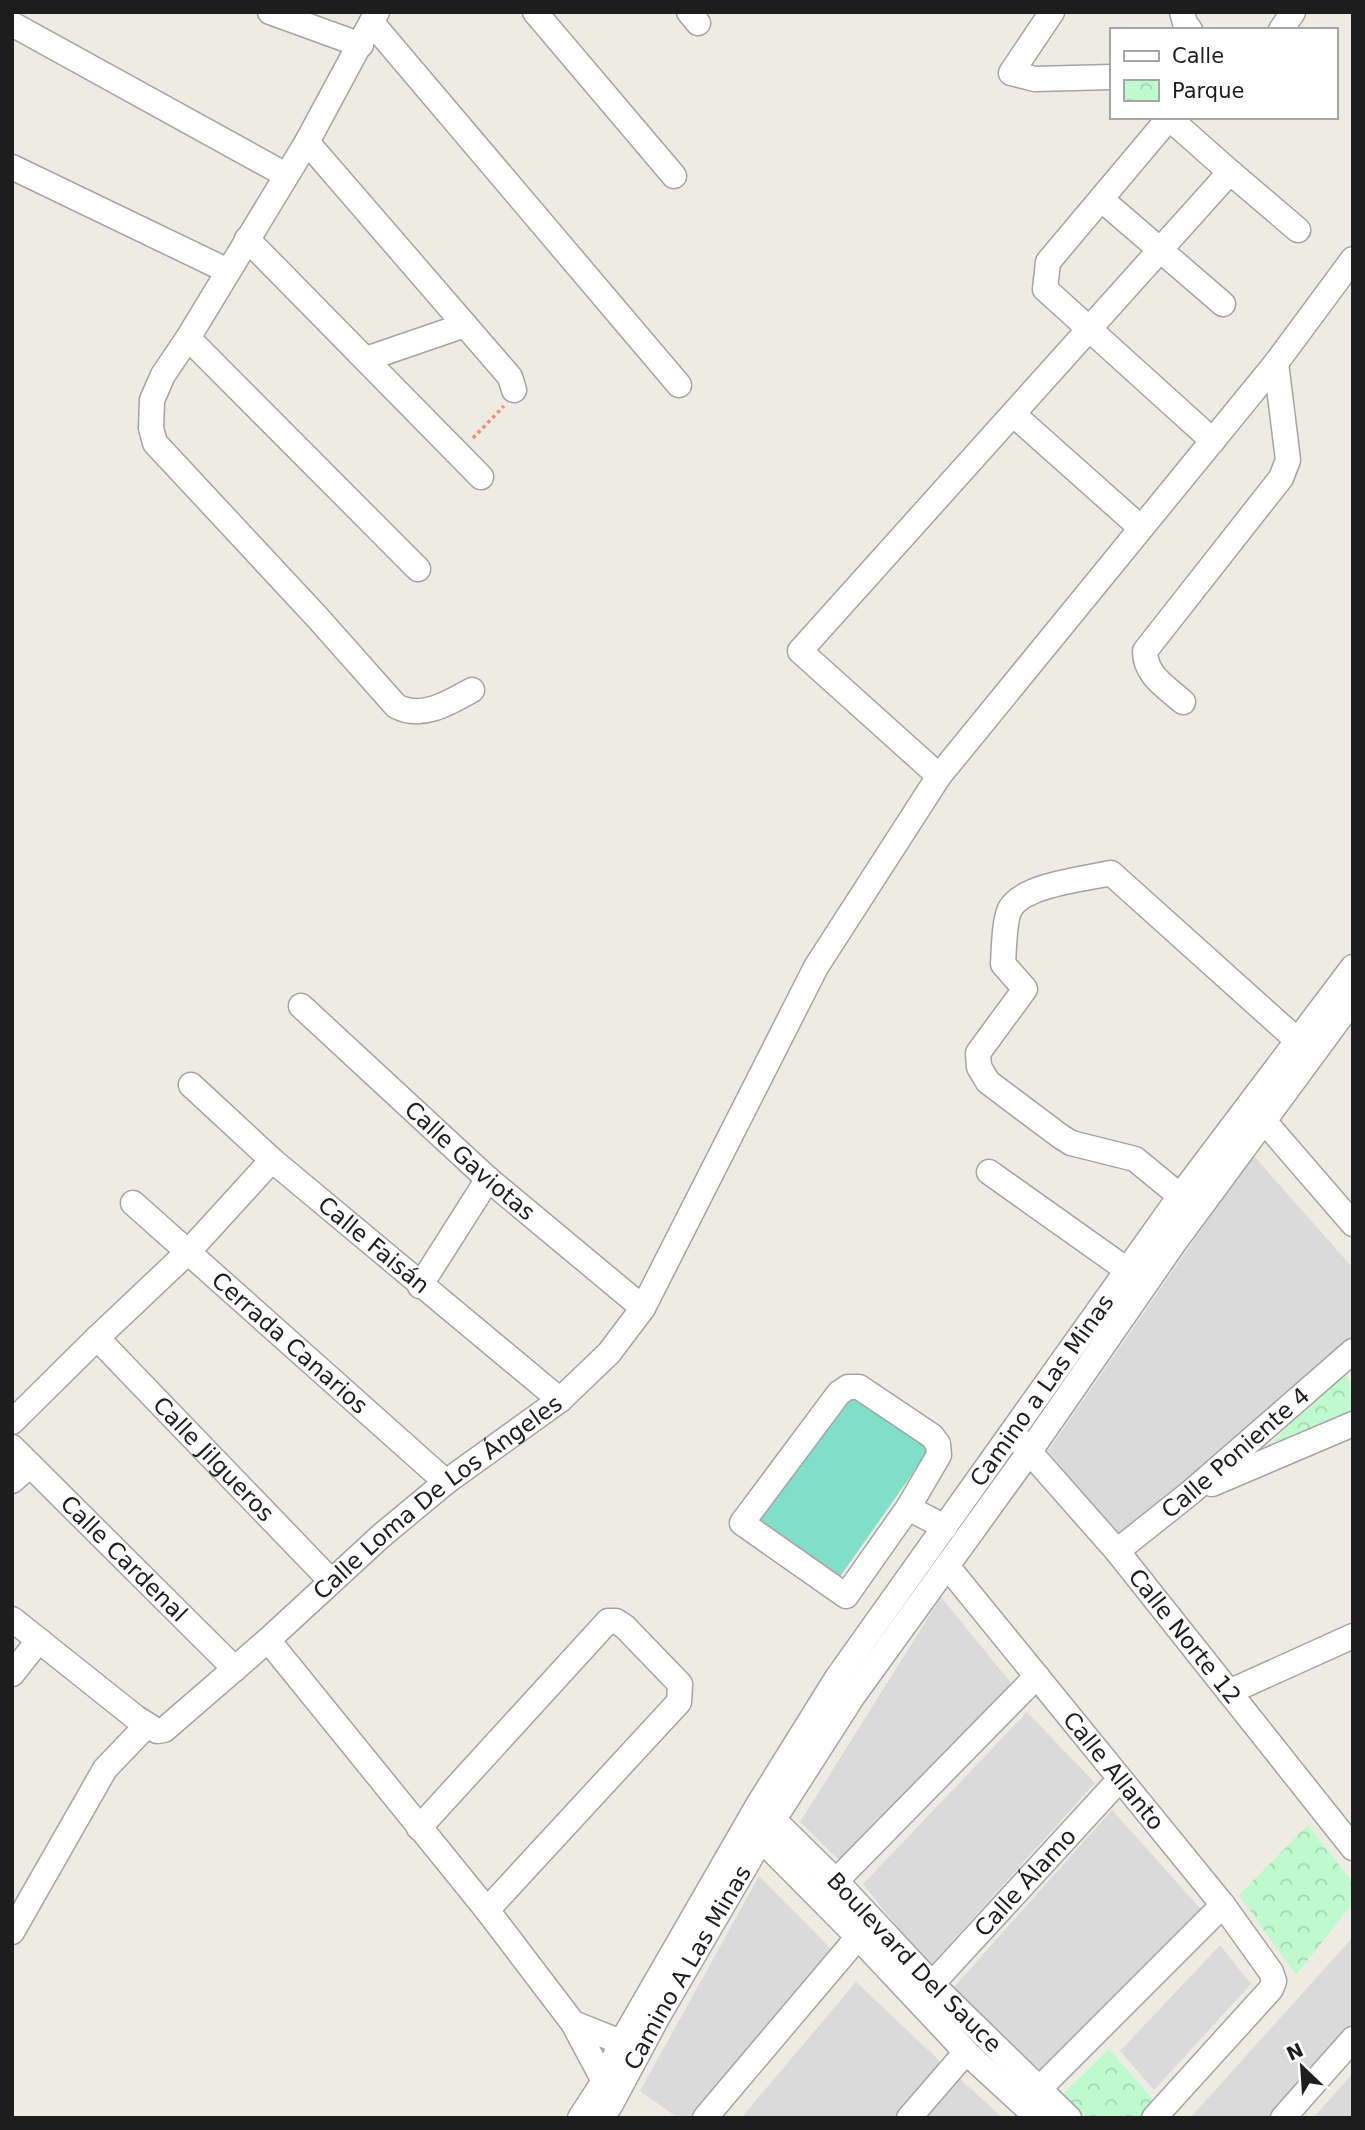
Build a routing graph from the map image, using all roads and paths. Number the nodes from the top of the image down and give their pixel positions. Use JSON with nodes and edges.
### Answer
{"nodes":[{"id":1,"x":270,"y":12,"type":"edge"},
{"id":2,"x":535,"y":12,"type":"edge"},
{"id":3,"x":1052,"y":12,"type":"edge"},
{"id":4,"x":1182,"y":12,"type":"edge"},
{"id":5,"x":1293,"y":12,"type":"edge"},
{"id":6,"x":374,"y":18,"type":"edge"},
{"id":7,"x":12,"y":24,"type":"edge"},
{"id":8,"x":1189,"y":28,"type":"edge"},
{"id":9,"x":1282,"y":28,"type":"edge"},
{"id":10,"x":361,"y":45,"type":"junction"},
{"id":11,"x":1110,"y":77,"type":"edge"},
{"id":12,"x":1168,"y":119,"type":"edge"},
{"id":13,"x":1170,"y":119,"type":"edge"},
{"id":14,"x":307,"y":142,"type":"junction"},
{"id":15,"x":12,"y":167,"type":"edge"},
{"id":16,"x":1230,"y":172,"type":"junction"},
{"id":17,"x":286,"y":175,"type":"junction"},
{"id":18,"x":674,"y":176,"type":"dead end"},
{"id":19,"x":1101,"y":199,"type":"junction"},
{"id":20,"x":1298,"y":230,"type":"dead end"},
{"id":21,"x":247,"y":239,"type":"junction"},
{"id":22,"x":1160,"y":250,"type":"junction"},
{"id":23,"x":1353,"y":259,"type":"edge"},
{"id":24,"x":228,"y":271,"type":"junction"},
{"id":25,"x":1223,"y":304,"type":"dead end"},
{"id":26,"x":465,"y":326,"type":"junction"},
{"id":27,"x":1089,"y":329,"type":"junction"},
{"id":28,"x":188,"y":338,"type":"junction"},
{"id":29,"x":366,"y":359,"type":"junction"},
{"id":30,"x":1276,"y":363,"type":"junction"},
{"id":31,"x":679,"y":385,"type":"dead end"},
{"id":32,"x":514,"y":390,"type":"joint"},
{"id":33,"x":1246,"y":400,"type":"junction"},
{"id":34,"x":1013,"y":414,"type":"junction"},
{"id":35,"x":1282,"y":416,"type":"junction"},
{"id":36,"x":1213,"y":441,"type":"junction"},
{"id":37,"x":457,"y":455,"type":"junction"},
{"id":38,"x":481,"y":477,"type":"dead end"},
{"id":39,"x":1141,"y":528,"type":"junction"},
{"id":40,"x":418,"y":569,"type":"dead end"},
{"id":41,"x":472,"y":691,"type":"dead end"},
{"id":42,"x":1183,"y":702,"type":"dead end"},
{"id":43,"x":939,"y":776,"type":"junction"},
{"id":44,"x":1353,"y":967,"type":"edge"},
{"id":45,"x":1346,"y":1004,"type":"edge"},
{"id":46,"x":301,"y":1006,"type":"dead end"},
{"id":47,"x":1298,"y":1041,"type":"junction"},
{"id":48,"x":191,"y":1085,"type":"dead end"},
{"id":49,"x":1265,"y":1122,"type":"junction"},
{"id":50,"x":272,"y":1160,"type":"junction"},
{"id":51,"x":989,"y":1172,"type":"dead end"},
{"id":52,"x":488,"y":1179,"type":"junction"},
{"id":53,"x":1180,"y":1196,"type":"junction"},
{"id":54,"x":133,"y":1203,"type":"dead end"},
{"id":55,"x":1353,"y":1224,"type":"edge"},
{"id":56,"x":189,"y":1251,"type":"junction"},
{"id":57,"x":1127,"y":1270,"type":"junction"},
{"id":58,"x":421,"y":1286,"type":"junction"},
{"id":59,"x":643,"y":1308,"type":"junction"},
{"id":60,"x":97,"y":1338,"type":"junction"},
{"id":61,"x":1353,"y":1352,"type":"edge"},
{"id":62,"x":560,"y":1400,"type":"junction"},
{"id":63,"x":12,"y":1422,"type":"edge"},
{"id":64,"x":1353,"y":1424,"type":"edge"},
{"id":65,"x":1011,"y":1432,"type":"junction"},
{"id":66,"x":12,"y":1447,"type":"edge"},
{"id":67,"x":1030,"y":1451,"type":"junction"},
{"id":68,"x":21,"y":1473,"type":"edge"},
{"id":69,"x":446,"y":1482,"type":"junction"},
{"id":70,"x":1190,"y":1493,"type":"junction"},
{"id":71,"x":908,"y":1508,"type":"junction"},
{"id":72,"x":945,"y":1527,"type":"junction"},
{"id":73,"x":1117,"y":1550,"type":"junction"},
{"id":74,"x":947,"y":1566,"type":"junction"},
{"id":75,"x":331,"y":1581,"type":"junction"},
{"id":76,"x":12,"y":1619,"type":"edge"},
{"id":77,"x":1353,"y":1636,"type":"edge"},
{"id":78,"x":39,"y":1640,"type":"junction"},
{"id":79,"x":268,"y":1640,"type":"junction"},
{"id":80,"x":235,"y":1669,"type":"junction"},
{"id":81,"x":12,"y":1674,"type":"edge"},
{"id":82,"x":1037,"y":1676,"type":"junction"},
{"id":83,"x":1229,"y":1692,"type":"junction"},
{"id":84,"x":147,"y":1724,"type":"junction"},
{"id":85,"x":1120,"y":1779,"type":"junction"},
{"id":86,"x":761,"y":1822,"type":"junction"},
{"id":87,"x":419,"y":1828,"type":"junction"},
{"id":88,"x":1353,"y":1848,"type":"edge"},
{"id":89,"x":836,"y":1881,"type":"junction"},
{"id":90,"x":1223,"y":1905,"type":"junction"},
{"id":91,"x":487,"y":1910,"type":"junction"},
{"id":92,"x":12,"y":1931,"type":"edge"},
{"id":93,"x":859,"y":1937,"type":"junction"},
{"id":94,"x":932,"y":1984,"type":"junction"},
{"id":95,"x":573,"y":2023,"type":"junction"},
{"id":96,"x":1353,"y":2039,"type":"edge"},
{"id":97,"x":631,"y":2045,"type":"junction"},
{"id":98,"x":966,"y":2052,"type":"junction"},
{"id":99,"x":610,"y":2088,"type":"junction"},
{"id":100,"x":1039,"y":2089,"type":"junction"},
{"id":101,"x":580,"y":2118,"type":"edge"},
{"id":102,"x":602,"y":2118,"type":"edge"},
{"id":103,"x":705,"y":2118,"type":"edge"},
{"id":104,"x":909,"y":2118,"type":"edge"},
{"id":105,"x":1038,"y":2118,"type":"edge"},
{"id":106,"x":1069,"y":2118,"type":"edge"},
{"id":107,"x":1154,"y":2118,"type":"edge"},
{"id":108,"x":1283,"y":2118,"type":"edge"}],
"edges":[{"from":1,"to":10,"type":"street"},
{"from":2,"to":18,"type":"street"},
{"from":3,"to":11,"type":"street"},
{"from":4,"to":8,"type":"street"},
{"from":5,"to":9,"type":"street"},
{"from":6,"to":10,"type":"street"},
{"from":6,"to":31,"type":"street"},
{"from":7,"to":17,"type":"street"},
{"from":10,"to":14,"type":"street"},
{"from":12,"to":19,"type":"street"},
{"from":13,"to":16,"type":"street"},
{"from":14,"to":17,"type":"street"},
{"from":14,"to":26,"type":"street"},
{"from":15,"to":24,"type":"street"},
{"from":16,"to":20,"type":"street"},
{"from":16,"to":22,"type":"street"},
{"from":17,"to":21,"type":"street"},
{"from":19,"to":22,"type":"street"},
{"from":19,"to":27,"type":"street"},
{"from":21,"to":24,"type":"street"},
{"from":21,"to":29,"type":"street"},
{"from":22,"to":25,"type":"street"},
{"from":22,"to":27,"type":"street"},
{"from":23,"to":30,"type":"street","name":"Calle Loma De Los Ángeles"},
{"from":24,"to":28,"type":"street"},
{"from":26,"to":29,"type":"street"},
{"from":26,"to":32,"type":"street"},
{"from":27,"to":34,"type":"street"},
{"from":27,"to":36,"type":"street"},
{"from":28,"to":40,"type":"street"},
{"from":28,"to":41,"type":"street"},
{"from":29,"to":37,"type":"street"},
{"from":30,"to":33,"type":"street","name":"Calle Loma De Los Ángeles"},
{"from":30,"to":35,"type":"street"},
{"from":32,"to":37,"type":"path"},
{"from":33,"to":35,"type":"street"},
{"from":33,"to":36,"type":"street","name":"Calle Loma De Los Ángeles"},
{"from":34,"to":39,"type":"street"},
{"from":34,"to":43,"type":"street"},
{"from":35,"to":42,"type":"street"},
{"from":36,"to":39,"type":"street","name":"Calle Loma De Los Ángeles"},
{"from":37,"to":38,"type":"street"},
{"from":39,"to":43,"type":"street","name":"Calle Loma De Los Ángeles"},
{"from":43,"to":59,"type":"street","name":"Calle Loma De Los Ángeles"},
{"from":44,"to":45,"type":"street","name":"Camino a Las Minas"},
{"from":45,"to":47,"type":"street","name":"Camino a Las Minas"},
{"from":45,"to":49,"type":"street","name":"Camino a Las Minas"},
{"from":46,"to":52,"type":"street","name":"Calle Gaviotas"},
{"from":47,"to":53,"type":"street","name":"Camino a Las Minas"},
{"from":47,"to":53,"type":"street"},
{"from":48,"to":50,"type":"street","name":"Calle Faisán"},
{"from":49,"to":55,"type":"street"},
{"from":49,"to":67,"type":"street","name":"Camino a Las Minas"},
{"from":50,"to":56,"type":"street"},
{"from":50,"to":58,"type":"street","name":"Calle Faisán"},
{"from":51,"to":57,"type":"street"},
{"from":52,"to":58,"type":"street"},
{"from":52,"to":59,"type":"street","name":"Calle Gaviotas"},
{"from":53,"to":57,"type":"street","name":"Camino a Las Minas"},
{"from":54,"to":56,"type":"street","name":"Cerrada Canarios"},
{"from":56,"to":60,"type":"street"},
{"from":56,"to":69,"type":"street","name":"Cerrada Canarios"},
{"from":57,"to":65,"type":"street","name":"Camino a Las Minas"},
{"from":58,"to":62,"type":"street","name":"Calle Faisán"},
{"from":59,"to":62,"type":"street","name":"Calle Loma De Los Ángeles"},
{"from":60,"to":63,"type":"street"},
{"from":60,"to":75,"type":"street","name":"Calle Jilgueros"},
{"from":61,"to":70,"type":"street","name":"Calle Poniente 4"},
{"from":62,"to":69,"type":"street","name":"Calle Loma De Los Ángeles"},
{"from":64,"to":70,"type":"street"},
{"from":65,"to":67,"type":"street","name":"Calle Norte 12"},
{"from":65,"to":72,"type":"street","name":"Camino a Las Minas"},
{"from":66,"to":68,"type":"street","name":"Calle Cardenal"},
{"from":67,"to":73,"type":"street","name":"Calle Norte 12"},
{"from":67,"to":74,"type":"street","name":"Camino a Las Minas"},
{"from":68,"to":80,"type":"street","name":"Calle Cardenal"},
{"from":69,"to":75,"type":"street","name":"Calle Loma De Los Ángeles"},
{"from":70,"to":73,"type":"street","name":"Calle Poniente 4"},
{"from":71,"to":71,"type":"street"},
{"from":71,"to":72,"type":"street"},
{"from":72,"to":86,"type":"street","name":"Camino a Las Minas"},
{"from":73,"to":83,"type":"street","name":"Calle Norte 12"},
{"from":74,"to":82,"type":"street","name":"Calle Allanto"},
{"from":74,"to":86,"type":"street","name":"Camino a Las Minas"},
{"from":75,"to":79,"type":"street","name":"Calle Loma De Los Ángeles"},
{"from":76,"to":78,"type":"street"},
{"from":77,"to":83,"type":"street"},
{"from":78,"to":81,"type":"street"},
{"from":78,"to":84,"type":"street"},
{"from":79,"to":80,"type":"street","name":"Calle Loma De Los Ángeles"},
{"from":79,"to":87,"type":"street"},
{"from":80,"to":84,"type":"street","name":"Calle Loma De Los Ángeles"},
{"from":82,"to":85,"type":"street","name":"Calle Allanto"},
{"from":82,"to":89,"type":"street"},
{"from":83,"to":88,"type":"street","name":"Calle Norte 12"},
{"from":84,"to":92,"type":"street"},
{"from":85,"to":90,"type":"street","name":"Calle Allanto"},
{"from":85,"to":94,"type":"street","name":"Calle Álamo"},
{"from":86,"to":89,"type":"street","name":"Boulevard Del Sauce"},
{"from":86,"to":93,"type":"street","name":"Boulevard Del Sauce"},
{"from":86,"to":97,"type":"street","name":"Camino A Las Minas"},
{"from":87,"to":91,"type":"street"},
{"from":87,"to":91,"type":"street"},
{"from":89,"to":94,"type":"street","name":"Boulevard Del Sauce"},
{"from":90,"to":100,"type":"street"},
{"from":90,"to":107,"type":"street","name":"Calle Allanto"},
{"from":91,"to":95,"type":"street"},
{"from":93,"to":98,"type":"street","name":"Boulevard Del Sauce"},
{"from":93,"to":103,"type":"street"},
{"from":94,"to":100,"type":"street","name":"Boulevard Del Sauce"},
{"from":95,"to":97,"type":"street"},
{"from":95,"to":99,"type":"street"},
{"from":96,"to":108,"type":"street"},
{"from":97,"to":99,"type":"street","name":"Camino A Las Minas"},
{"from":98,"to":104,"type":"street"},
{"from":98,"to":105,"type":"street","name":"Boulevard Del Sauce"},
{"from":99,"to":101,"type":"street","name":"Camino A Las Minas"},
{"from":99,"to":102,"type":"street","name":"Camino A Las Minas"},
{"from":100,"to":106,"type":"street","name":"Boulevard Del Sauce"}]}
